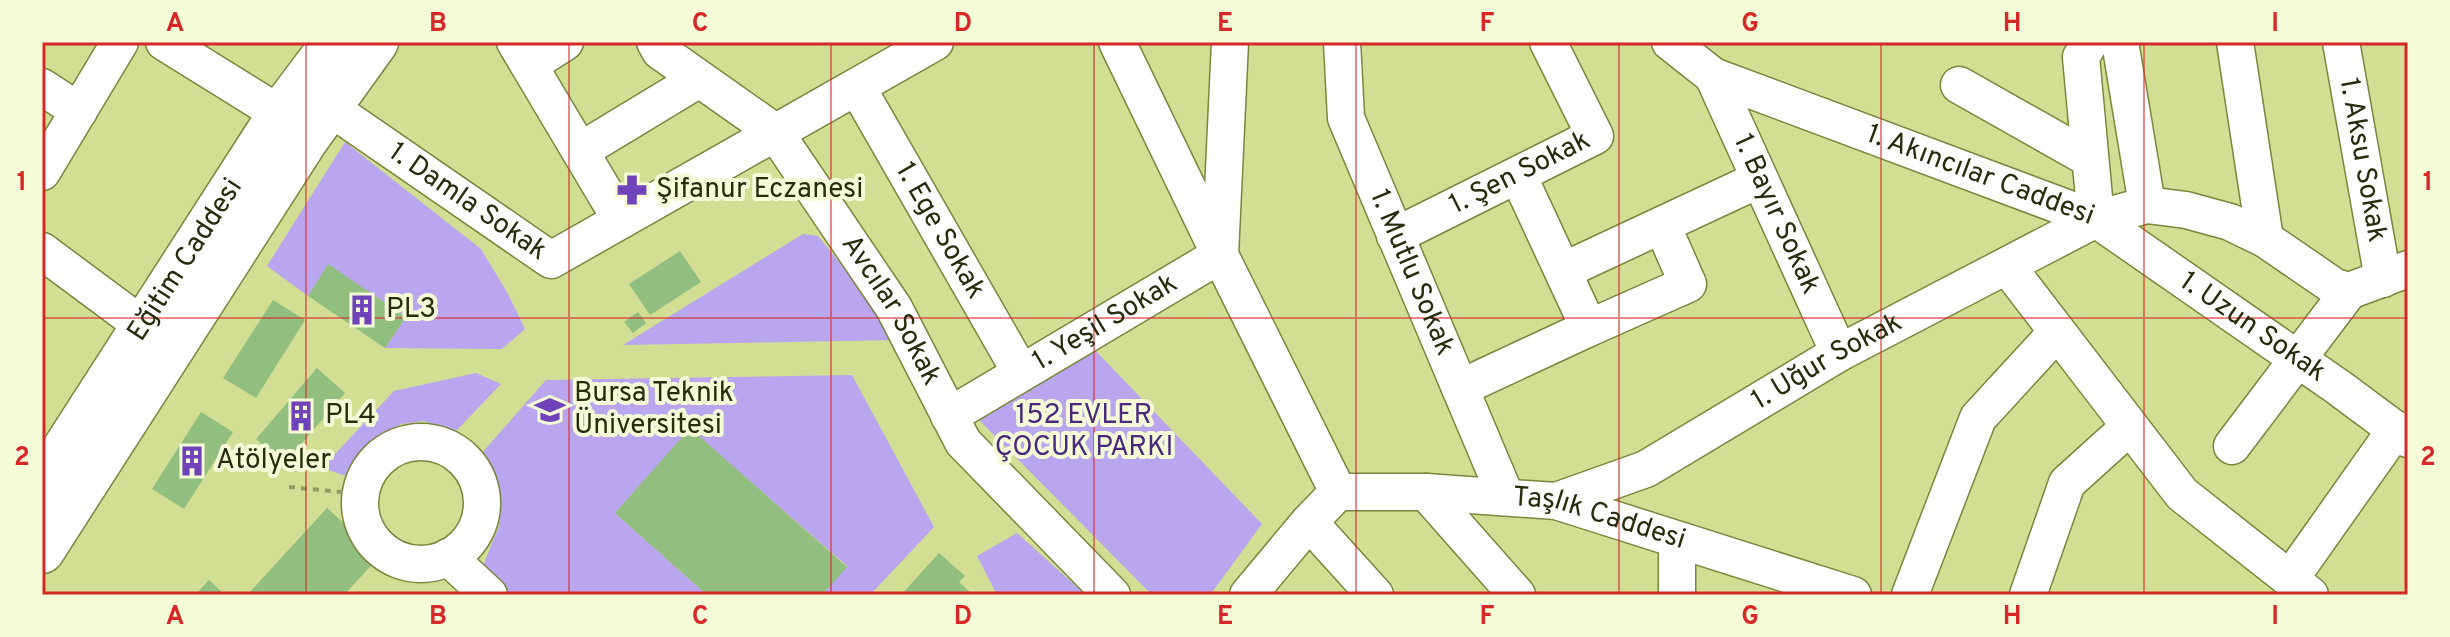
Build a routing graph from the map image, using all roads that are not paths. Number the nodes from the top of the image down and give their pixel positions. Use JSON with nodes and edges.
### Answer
{"nodes":[{"id":1,"x":120,"y":42,"type":"edge"},
{"id":2,"x":164,"y":42,"type":"edge"},
{"id":3,"x":334,"y":42,"type":"edge"},
{"id":4,"x":376,"y":42,"type":"edge"},
{"id":5,"x":565,"y":42,"type":"edge"},
{"id":6,"x":655,"y":42,"type":"edge"},
{"id":7,"x":935,"y":42,"type":"edge"},
{"id":8,"x":1117,"y":42,"type":"edge"},
{"id":9,"x":1230,"y":42,"type":"edge"},
{"id":10,"x":1342,"y":42,"type":"edge"},
{"id":11,"x":1548,"y":42,"type":"edge"},
{"id":12,"x":1670,"y":42,"type":"edge"},
{"id":13,"x":2120,"y":42,"type":"edge"},
{"id":14,"x":2235,"y":42,"type":"edge"},
{"id":15,"x":2341,"y":42,"type":"edge"},
{"id":16,"x":2076,"y":47,"type":"edge"},
{"id":17,"x":522,"y":53,"type":"edge"},
{"id":18,"x":1713,"y":76,"type":"junction"},
{"id":19,"x":699,"y":79,"type":"junction"},
{"id":20,"x":1959,"y":85,"type":"dead end"},
{"id":21,"x":42,"y":87,"type":"edge"},
{"id":22,"x":857,"y":87,"type":"junction"},
{"id":23,"x":329,"y":107,"type":"junction"},
{"id":24,"x":79,"y":111,"type":"junction"},
{"id":25,"x":280,"y":114,"type":"junction"},
{"id":26,"x":775,"y":132,"type":"junction"},
{"id":27,"x":580,"y":151,"type":"junction"},
{"id":28,"x":2090,"y":159,"type":"junction"},
{"id":29,"x":42,"y":172,"type":"edge"},
{"id":30,"x":1518,"y":175,"type":"junction"},
{"id":31,"x":1758,"y":180,"type":"junction"},
{"id":32,"x":2147,"y":205,"type":"junction"},
{"id":33,"x":2096,"y":219,"type":"junction"},
{"id":34,"x":621,"y":220,"type":"junction"},
{"id":35,"x":1662,"y":225,"type":"junction"},
{"id":36,"x":1395,"y":236,"type":"junction"},
{"id":37,"x":2265,"y":239,"type":"junction"},
{"id":38,"x":42,"y":251,"type":"edge"},
{"id":39,"x":1220,"y":255,"type":"junction"},
{"id":40,"x":2007,"y":266,"type":"junction"},
{"id":41,"x":1563,"y":271,"type":"junction"},
{"id":42,"x":2400,"y":282,"type":"edge"},
{"id":43,"x":2349,"y":291,"type":"junction"},
{"id":44,"x":143,"y":326,"type":"junction"},
{"id":45,"x":1589,"y":328,"type":"junction"},
{"id":46,"x":2057,"y":332,"type":"junction"},
{"id":47,"x":1839,"y":353,"type":"junction"},
{"id":48,"x":2297,"y":359,"type":"junction"},
{"id":49,"x":1021,"y":373,"type":"junction"},
{"id":50,"x":1460,"y":388,"type":"junction"},
{"id":51,"x":949,"y":416,"type":"junction"},
{"id":52,"x":2129,"y":427,"type":"junction"},
{"id":53,"x":2402,"y":434,"type":"edge"},
{"id":54,"x":2232,"y":446,"type":"dead end"},
{"id":55,"x":42,"y":484,"type":"edge"},
{"id":56,"x":1338,"y":492,"type":"junction"},
{"id":57,"x":1426,"y":492,"type":"junction"},
{"id":58,"x":1506,"y":497,"type":"junction"},
{"id":59,"x":1556,"y":501,"type":"junction"},
{"id":60,"x":1309,"y":522,"type":"junction"},
{"id":61,"x":1677,"y":540,"type":"junction"},
{"id":62,"x":42,"y":551,"type":"edge"},
{"id":63,"x":448,"y":557,"type":"junction"},
{"id":64,"x":1804,"y":587,"type":"edge"},
{"id":65,"x":2300,"y":587,"type":"edge"},
{"id":66,"x":489,"y":595,"type":"edge"},
{"id":67,"x":1112,"y":595,"type":"edge"},
{"id":68,"x":1248,"y":595,"type":"edge"},
{"id":69,"x":1375,"y":595,"type":"edge"},
{"id":70,"x":1517,"y":595,"type":"edge"},
{"id":71,"x":1677,"y":595,"type":"edge"},
{"id":72,"x":1853,"y":595,"type":"edge"},
{"id":73,"x":1910,"y":595,"type":"edge"},
{"id":74,"x":2028,"y":595,"type":"edge"}],
"edges":[{"from":1,"to":24,"type":"street"},
{"from":2,"to":25,"type":"street"},
{"from":3,"to":25,"type":"main road","name":"Eğitim Caddesi"},
{"from":4,"to":23,"type":"main road"},
{"from":5,"to":17,"type":"street"},
{"from":6,"to":19,"type":"street","name":"Avcılar Sokak"},
{"from":7,"to":22,"type":"street","name":"1. Damla Sokak"},
{"from":8,"to":39,"type":"street"},
{"from":9,"to":39,"type":"street"},
{"from":10,"to":36,"type":"street","name":"1. Mutlu Sokak"},
{"from":11,"to":30,"type":"street","name":"1. Şen Sokak"},
{"from":12,"to":18,"type":"street","name":"1. Akıncılar Caddesi"},
{"from":13,"to":32,"type":"street"},
{"from":14,"to":37,"type":"street"},
{"from":15,"to":42,"type":"street","name":"1. Aksu Sokak"},
{"from":16,"to":28,"type":"street"},
{"from":17,"to":27,"type":"street"},
{"from":18,"to":31,"type":"street","name":"1. Bayır Sokak"},
{"from":18,"to":33,"type":"street","name":"1. Akıncılar Caddesi"},
{"from":19,"to":26,"type":"street","name":"Avcılar Sokak"},
{"from":19,"to":27,"type":"street"},
{"from":20,"to":28,"type":"street"},
{"from":21,"to":24,"type":"street"},
{"from":22,"to":26,"type":"street","name":"1. Damla Sokak"},
{"from":22,"to":49,"type":"street","name":"1. Ege Sokak"},
{"from":23,"to":34,"type":"street","name":"1. Damla Sokak"},
{"from":23,"to":62,"type":"main road"},
{"from":24,"to":29,"type":"street"},
{"from":25,"to":44,"type":"main road","name":"Eğitim Caddesi"},
{"from":26,"to":34,"type":"street","name":"1. Damla Sokak"},
{"from":26,"to":51,"type":"street","name":"Avcılar Sokak"},
{"from":27,"to":34,"type":"street"},
{"from":28,"to":33,"type":"street"},
{"from":30,"to":36,"type":"street","name":"1. Şen Sokak"},
{"from":30,"to":41,"type":"street"},
{"from":31,"to":35,"type":"street"},
{"from":31,"to":47,"type":"street","name":"1. Bayır Sokak"},
{"from":32,"to":33,"type":"street","name":"1. Akıncılar Caddesi"},
{"from":32,"to":37,"type":"street","name":"1. Akıncılar Caddesi"},
{"from":33,"to":40,"type":"street","name":"1. Uğur Sokak"},
{"from":33,"to":48,"type":"street","name":"1. Uzun Sokak"},
{"from":35,"to":41,"type":"street"},
{"from":35,"to":45,"type":"street"},
{"from":36,"to":50,"type":"street","name":"1. Mutlu Sokak"},
{"from":37,"to":43,"type":"street","name":"1. Akıncılar Caddesi"},
{"from":38,"to":44,"type":"street"},
{"from":39,"to":49,"type":"street","name":"1. Yeşil Sokak"},
{"from":39,"to":56,"type":"street"},
{"from":40,"to":46,"type":"street"},
{"from":40,"to":47,"type":"street","name":"1. Uğur Sokak"},
{"from":41,"to":45,"type":"street"},
{"from":42,"to":43,"type":"street"},
{"from":43,"to":48,"type":"street"},
{"from":44,"to":55,"type":"main road","name":"Eğitim Caddesi"},
{"from":45,"to":50,"type":"street"},
{"from":46,"to":52,"type":"street"},
{"from":46,"to":73,"type":"street"},
{"from":47,"to":59,"type":"street","name":"1. Uğur Sokak"},
{"from":48,"to":53,"type":"street","name":"1. Uzun Sokak"},
{"from":48,"to":54,"type":"street"},
{"from":49,"to":51,"type":"street","name":"1. Yeşil Sokak"},
{"from":50,"to":58,"type":"street","name":"1. Mutlu Sokak"},
{"from":51,"to":67,"type":"street","name":"Avcılar Sokak"},
{"from":52,"to":65,"type":"street"},
{"from":52,"to":74,"type":"street"},
{"from":53,"to":65,"type":"street"},
{"from":56,"to":57,"type":"street","name":"Taşlık Caddesi"},
{"from":56,"to":60,"type":"street"},
{"from":57,"to":58,"type":"street","name":"Taşlık Caddesi"},
{"from":57,"to":70,"type":"street"},
{"from":58,"to":59,"type":"street","name":"Taşlık Caddesi"},
{"from":59,"to":61,"type":"street","name":"Taşlık Caddesi"},
{"from":60,"to":68,"type":"street"},
{"from":60,"to":69,"type":"street"},
{"from":61,"to":64,"type":"street","name":"Taşlık Caddesi"},
{"from":61,"to":71,"type":"street"},
{"from":63,"to":63,"type":"street"},
{"from":63,"to":66,"type":"street"},
{"from":64,"to":72,"type":"street","name":"Taşlık Caddesi"}]}
